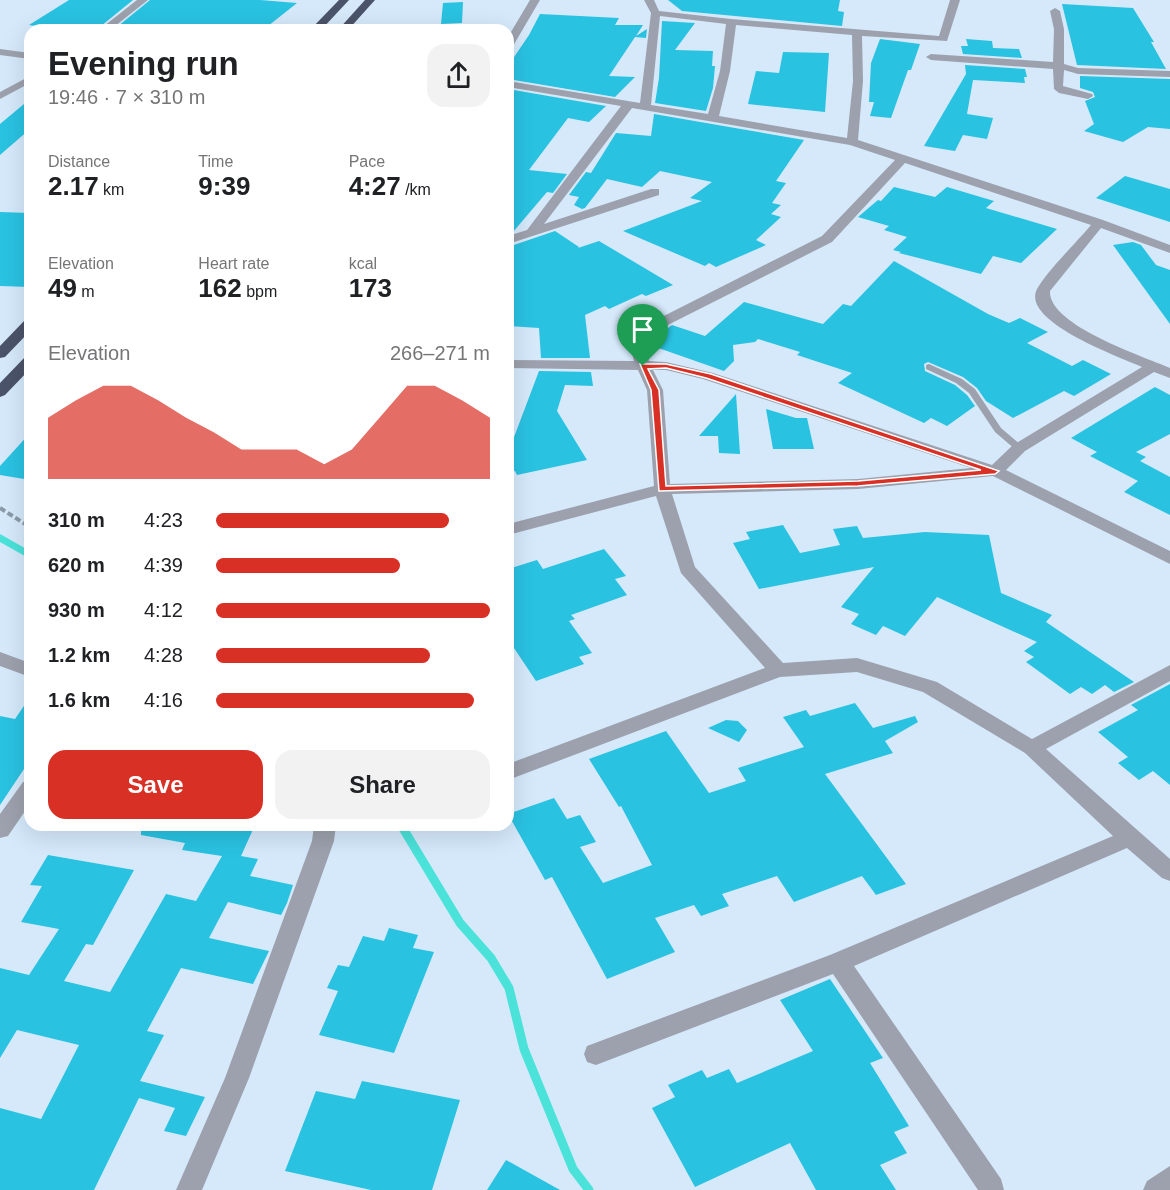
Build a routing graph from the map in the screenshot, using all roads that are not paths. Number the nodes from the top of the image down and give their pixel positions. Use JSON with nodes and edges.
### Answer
{"nodes":[{"id":1,"x":143,"y":0,"type":"edge"},
{"id":2,"x":344,"y":0,"type":"edge"},
{"id":3,"x":370,"y":0,"type":"edge"},
{"id":4,"x":535,"y":0,"type":"edge"},
{"id":5,"x":649,"y":0,"type":"edge"},
{"id":6,"x":955,"y":0,"type":"edge"},
{"id":7,"x":1055,"y":10,"type":"dead end"},
{"id":8,"x":656,"y":12,"type":"junction"},
{"id":9,"x":731,"y":22,"type":"junction"},
{"id":10,"x":112,"y":24,"type":"edge"},
{"id":11,"x":321,"y":24,"type":"edge"},
{"id":12,"x":348,"y":24,"type":"edge"},
{"id":13,"x":857,"y":33,"type":"junction"},
{"id":14,"x":514,"y":36,"type":"edge"},
{"id":15,"x":0,"y":52,"type":"edge"},
{"id":16,"x":24,"y":55,"type":"edge"},
{"id":17,"x":931,"y":57,"type":"dead end"},
{"id":18,"x":1059,"y":66,"type":"junction"},
{"id":19,"x":1170,"y":74,"type":"edge"},
{"id":20,"x":24,"y":82,"type":"edge"},
{"id":21,"x":514,"y":85,"type":"edge"},
{"id":22,"x":0,"y":96,"type":"edge"},
{"id":23,"x":1088,"y":96,"type":"dead end"},
{"id":24,"x":628,"y":104,"type":"junction"},
{"id":25,"x":645,"y":107,"type":"junction"},
{"id":26,"x":713,"y":118,"type":"junction"},
{"id":27,"x":852,"y":142,"type":"junction"},
{"id":28,"x":903,"y":159,"type":"junction"},
{"id":29,"x":655,"y":192,"type":"dead end"},
{"id":30,"x":1099,"y":223,"type":"junction"},
{"id":31,"x":531,"y":233,"type":"junction"},
{"id":32,"x":514,"y":238,"type":"edge"},
{"id":33,"x":1170,"y":249,"type":"edge"},
{"id":34,"x":24,"y":329,"type":"edge"},
{"id":35,"x":24,"y":347,"type":"edge"},
{"id":36,"x":5,"y":349,"type":"edge"},
{"id":37,"x":514,"y":364,"type":"edge"},
{"id":38,"x":24,"y":366,"type":"edge"},
{"id":39,"x":643,"y":366,"type":"junction"},
{"id":40,"x":1153,"y":366,"type":"junction"},
{"id":41,"x":928,"y":367,"type":"dead end"},
{"id":42,"x":1170,"y":374,"type":"edge"},
{"id":43,"x":0,"y":392,"type":"edge"},
{"id":44,"x":1019,"y":448,"type":"junction"},
{"id":45,"x":995,"y":471,"type":"junction"},
{"id":46,"x":662,"y":489,"type":"junction"},
{"id":47,"x":514,"y":528,"type":"edge"},
{"id":48,"x":1170,"y":558,"type":"edge"},
{"id":49,"x":0,"y":659,"type":"edge"},
{"id":50,"x":24,"y":668,"type":"edge"},
{"id":51,"x":778,"y":670,"type":"junction"},
{"id":52,"x":1170,"y":672,"type":"edge"},
{"id":53,"x":1032,"y":748,"type":"junction"},
{"id":54,"x":514,"y":770,"type":"edge"},
{"id":55,"x":24,"y":796,"type":"edge"},
{"id":56,"x":0,"y":830,"type":"edge"},
{"id":57,"x":324,"y":831,"type":"edge"},
{"id":58,"x":1130,"y":838,"type":"junction"},
{"id":59,"x":1170,"y":872,"type":"edge"},
{"id":60,"x":838,"y":962,"type":"junction"},
{"id":61,"x":596,"y":1054,"type":"dead end"},
{"id":62,"x":1170,"y":1179,"type":"edge"},
{"id":63,"x":992,"y":1188,"type":"dead end"},
{"id":64,"x":189,"y":1190,"type":"edge"},
{"id":65,"x":1156,"y":1190,"type":"edge"}],
"edges":[{"from":1,"to":10,"type":"street"},
{"from":2,"to":11,"type":"highway"},
{"from":3,"to":12,"type":"highway"},
{"from":4,"to":14,"type":"street"},
{"from":5,"to":8,"type":"street"},
{"from":6,"to":13,"type":"street"},
{"from":7,"to":18,"type":"street"},
{"from":8,"to":9,"type":"street"},
{"from":8,"to":25,"type":"street"},
{"from":9,"to":13,"type":"street"},
{"from":9,"to":26,"type":"street"},
{"from":13,"to":27,"type":"street"},
{"from":15,"to":16,"type":"street"},
{"from":17,"to":18,"type":"street"},
{"from":18,"to":19,"type":"street"},
{"from":18,"to":23,"type":"street"},
{"from":20,"to":22,"type":"street"},
{"from":21,"to":24,"type":"street"},
{"from":24,"to":25,"type":"street"},
{"from":24,"to":31,"type":"street"},
{"from":25,"to":26,"type":"street"},
{"from":26,"to":27,"type":"street"},
{"from":27,"to":28,"type":"street"},
{"from":28,"to":30,"type":"street"},
{"from":28,"to":39,"type":"street"},
{"from":29,"to":31,"type":"street"},
{"from":30,"to":33,"type":"street"},
{"from":30,"to":40,"type":"street"},
{"from":31,"to":32,"type":"street"},
{"from":34,"to":36,"type":"highway"},
{"from":35,"to":36,"type":"highway"},
{"from":37,"to":39,"type":"street"},
{"from":38,"to":43,"type":"highway"},
{"from":39,"to":45,"type":"street"},
{"from":39,"to":46,"type":"street"},
{"from":40,"to":42,"type":"street"},
{"from":40,"to":44,"type":"street"},
{"from":41,"to":44,"type":"lane"},
{"from":44,"to":45,"type":"street"},
{"from":45,"to":46,"type":"street"},
{"from":45,"to":48,"type":"street"},
{"from":46,"to":47,"type":"street"},
{"from":46,"to":51,"type":"street"},
{"from":49,"to":50,"type":"street"},
{"from":51,"to":53,"type":"street"},
{"from":51,"to":54,"type":"street"},
{"from":52,"to":53,"type":"street"},
{"from":53,"to":58,"type":"street"},
{"from":55,"to":56,"type":"street"},
{"from":57,"to":64,"type":"street"},
{"from":58,"to":59,"type":"street"},
{"from":58,"to":60,"type":"street"},
{"from":60,"to":61,"type":"street"},
{"from":60,"to":63,"type":"street"},
{"from":62,"to":65,"type":"street"}]}
